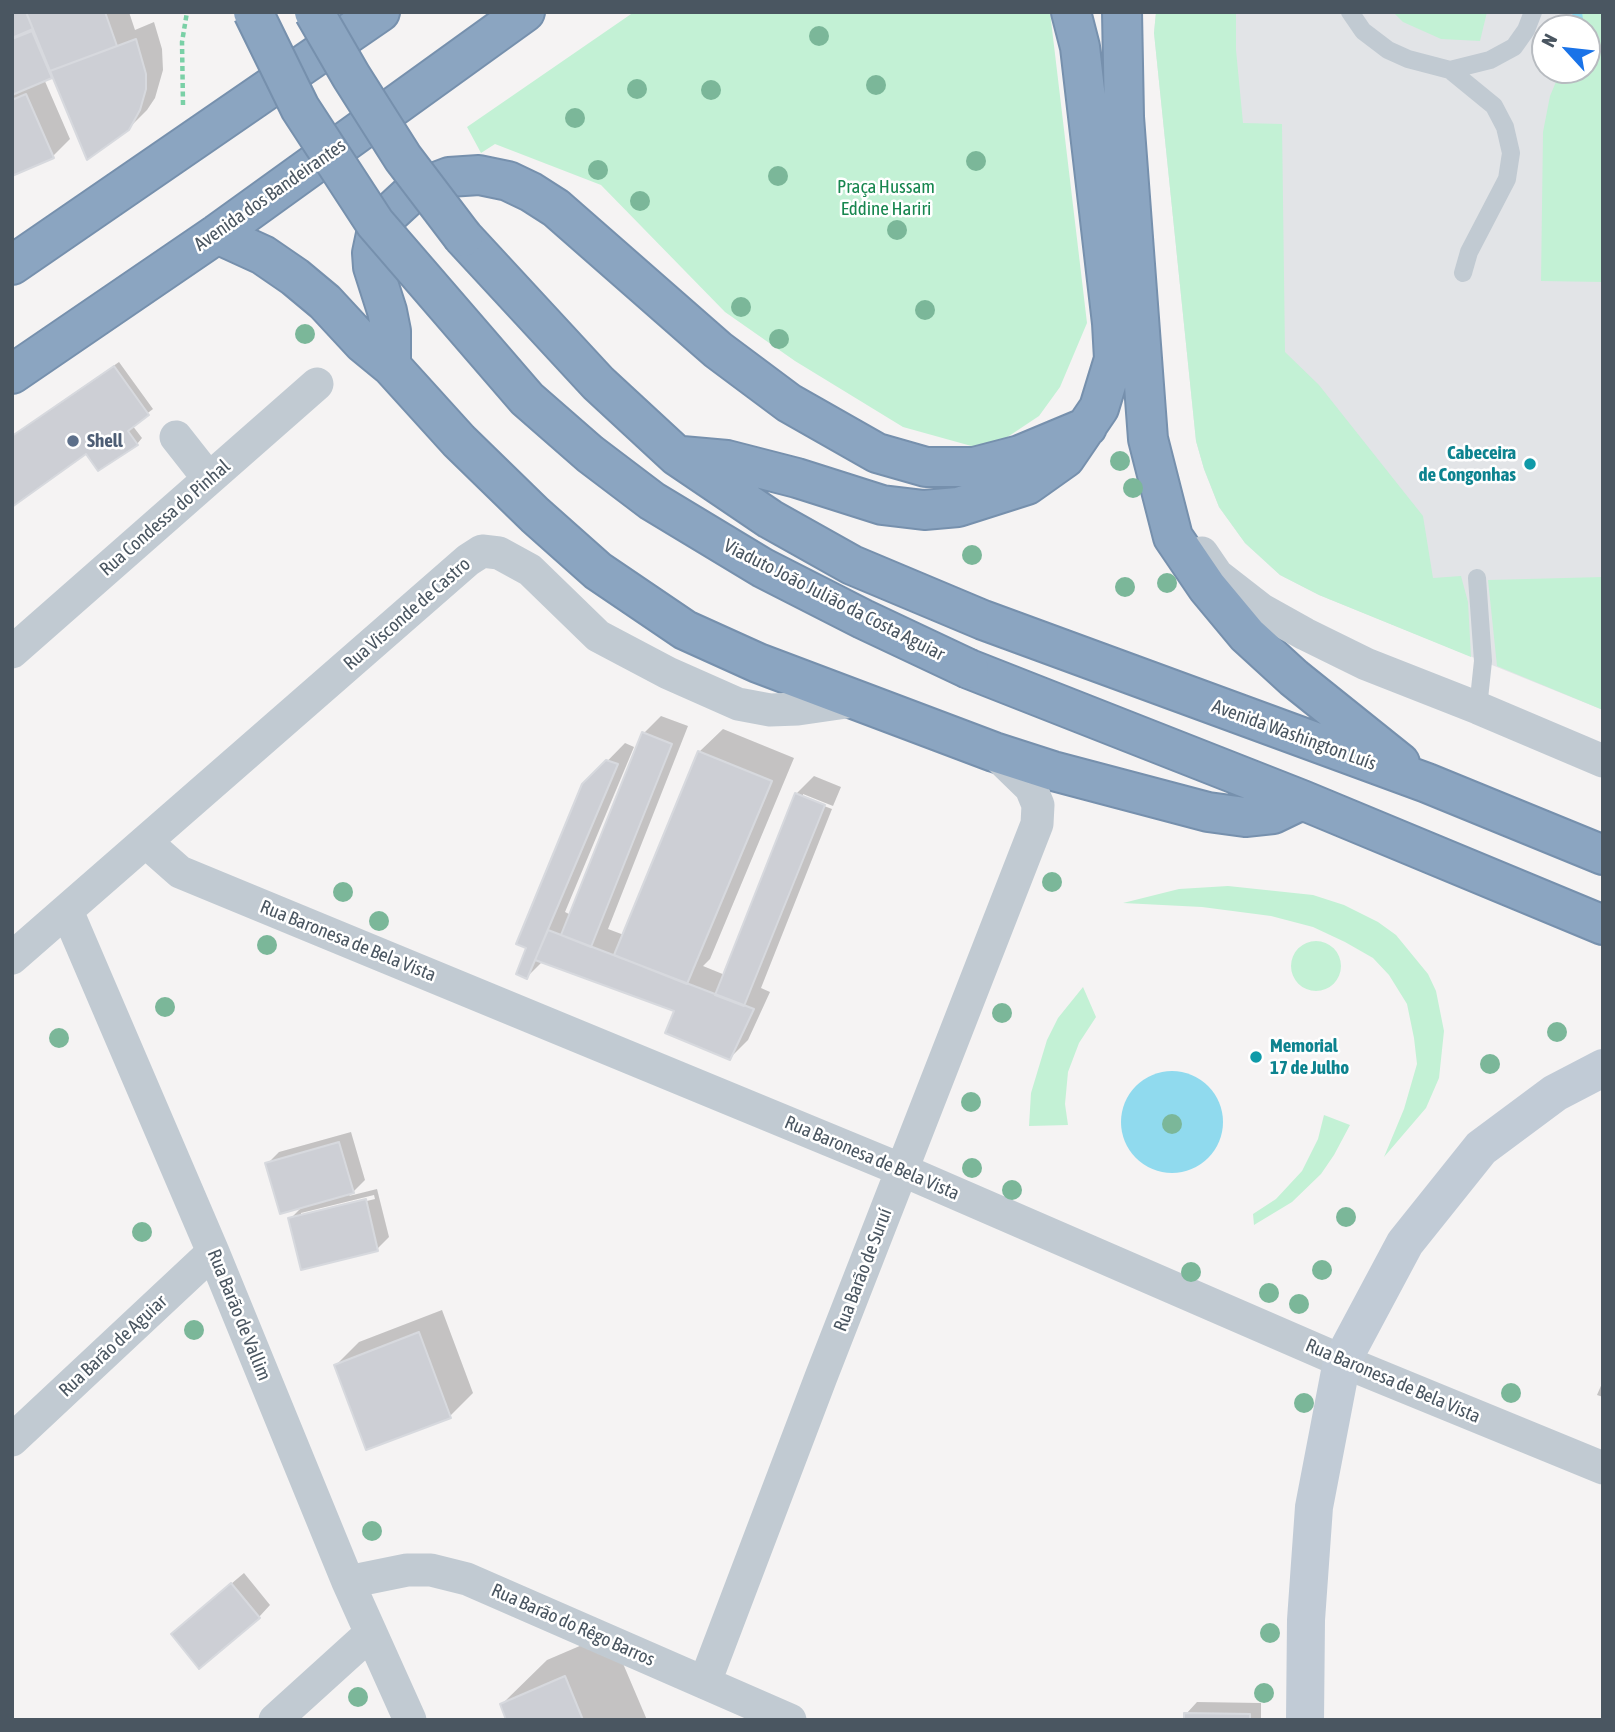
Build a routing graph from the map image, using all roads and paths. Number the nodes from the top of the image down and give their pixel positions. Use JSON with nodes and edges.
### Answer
{"nodes":[{"id":1,"x":187,"y":12,"type":"edge"},
{"id":2,"x":253,"y":12,"type":"edge"},
{"id":3,"x":314,"y":12,"type":"edge"},
{"id":4,"x":380,"y":12,"type":"edge"},
{"id":5,"x":525,"y":12,"type":"edge"},
{"id":6,"x":1071,"y":12,"type":"edge"},
{"id":7,"x":1122,"y":12,"type":"edge"},
{"id":8,"x":1350,"y":12,"type":"edge"},
{"id":9,"x":1533,"y":12,"type":"edge"},
{"id":10,"x":1450,"y":70,"type":"junction"},
{"id":11,"x":183,"y":148,"type":"junction"},
{"id":12,"x":217,"y":234,"type":"junction"},
{"id":13,"x":12,"y":265,"type":"edge"},
{"id":14,"x":1464,"y":274,"type":"dead end"},
{"id":15,"x":391,"y":366,"type":"junction"},
{"id":16,"x":12,"y":374,"type":"edge"},
{"id":17,"x":317,"y":384,"type":"dead end"},
{"id":18,"x":1087,"y":427,"type":"junction"},
{"id":19,"x":176,"y":437,"type":"dead end"},
{"id":20,"x":1148,"y":439,"type":"junction"},
{"id":21,"x":677,"y":456,"type":"junction"},
{"id":22,"x":209,"y":479,"type":"junction"},
{"id":23,"x":1476,"y":578,"type":"dead end"},
{"id":24,"x":983,"y":620,"type":"joint"},
{"id":25,"x":12,"y":652,"type":"edge"},
{"id":26,"x":860,"y":700,"type":"junction"},
{"id":27,"x":1478,"y":708,"type":"junction"},
{"id":28,"x":994,"y":752,"type":"junction"},
{"id":29,"x":1603,"y":761,"type":"edge"},
{"id":30,"x":1427,"y":783,"type":"junction"},
{"id":31,"x":1302,"y":800,"type":"junction"},
{"id":32,"x":146,"y":842,"type":"junction"},
{"id":33,"x":1603,"y":855,"type":"edge"},
{"id":34,"x":67,"y":911,"type":"junction"},
{"id":35,"x":1603,"y":925,"type":"edge"},
{"id":36,"x":12,"y":958,"type":"edge"},
{"id":37,"x":1603,"y":1068,"type":"edge"},
{"id":38,"x":902,"y":1170,"type":"junction"},
{"id":39,"x":213,"y":1252,"type":"junction"},
{"id":40,"x":1342,"y":1361,"type":"junction"},
{"id":41,"x":12,"y":1440,"type":"edge"},
{"id":42,"x":1603,"y":1468,"type":"edge"},
{"id":43,"x":348,"y":1582,"type":"junction"},
{"id":44,"x":371,"y":1633,"type":"junction"},
{"id":45,"x":705,"y":1682,"type":"junction"},
{"id":46,"x":275,"y":1720,"type":"edge"},
{"id":47,"x":410,"y":1720,"type":"edge"},
{"id":48,"x":790,"y":1720,"type":"edge"},
{"id":49,"x":1305,"y":1720,"type":"edge"}],
"edges":[{"from":1,"to":11,"type":"path"},
{"from":2,"to":31,"type":"highway","name":"Viaduto João Julião da Costa Aguiar","bridge":true},
{"from":3,"to":21,"type":"highway","name":"Viaduto João Julião da Costa Aguiar","bridge":true},
{"from":4,"to":11,"type":"highway"},
{"from":5,"to":12,"type":"highway","name":"Avenida dos Bandeirantes"},
{"from":6,"to":18,"type":"highway"},
{"from":7,"to":20,"type":"highway"},
{"from":8,"to":10,"type":"lane"},
{"from":9,"to":10,"type":"lane"},
{"from":10,"to":14,"type":"lane"},
{"from":11,"to":13,"type":"highway"},
{"from":12,"to":15,"type":"highway"},
{"from":12,"to":16,"type":"highway","name":"Avenida dos Bandeirantes"},
{"from":15,"to":18,"type":"highway"},
{"from":15,"to":26,"type":"highway"},
{"from":17,"to":22,"type":"street","name":"Rua Condessa do Pinhal"},
{"from":18,"to":21,"type":"highway"},
{"from":19,"to":22,"type":"street"},
{"from":20,"to":27,"type":"street"},
{"from":20,"to":30,"type":"highway"},
{"from":21,"to":24,"type":"highway","name":"Viaduto João Julião da Costa Aguiar"},
{"from":22,"to":25,"type":"street","name":"Rua Condessa do Pinhal"},
{"from":23,"to":27,"type":"lane"},
{"from":24,"to":30,"type":"highway","name":"Avenida Washington Luís"},
{"from":26,"to":28,"type":"highway"},
{"from":26,"to":32,"type":"street","name":"Rua Visconde de Castro"},
{"from":27,"to":29,"type":"street"},
{"from":28,"to":31,"type":"highway"},
{"from":28,"to":38,"type":"street","name":"Rua Barão de Suruí"},
{"from":30,"to":33,"type":"highway","name":"Avenida Washington Luís"},
{"from":31,"to":35,"type":"highway"},
{"from":32,"to":34,"type":"street","name":"Rua Visconde de Castro"},
{"from":32,"to":38,"type":"street","name":"Rua Baronesa de Bela Vista"},
{"from":34,"to":36,"type":"street","name":"Rua Visconde de Castro"},
{"from":34,"to":39,"type":"street","name":"Rua Barão de Vallim"},
{"from":37,"to":40,"type":"street"},
{"from":38,"to":40,"type":"street","name":"Rua Baronesa de Bela Vista"},
{"from":38,"to":45,"type":"street","name":"Rua Barão de Suruí"},
{"from":39,"to":41,"type":"street","name":"Rua Barão de Aguiar"},
{"from":39,"to":43,"type":"street","name":"Rua Barão de Vallim"},
{"from":40,"to":42,"type":"street","name":"Rua Baronesa de Bela Vista"},
{"from":40,"to":49,"type":"street"},
{"from":43,"to":44,"type":"street","name":"Rua Barão de Vallim"},
{"from":43,"to":45,"type":"street","name":"Rua Barão do Rêgo Barros"},
{"from":44,"to":46,"type":"street"},
{"from":44,"to":47,"type":"street","name":"Rua Barão de Vallim"},
{"from":45,"to":48,"type":"street","name":"Rua Barão do Rêgo Barros"}]}
